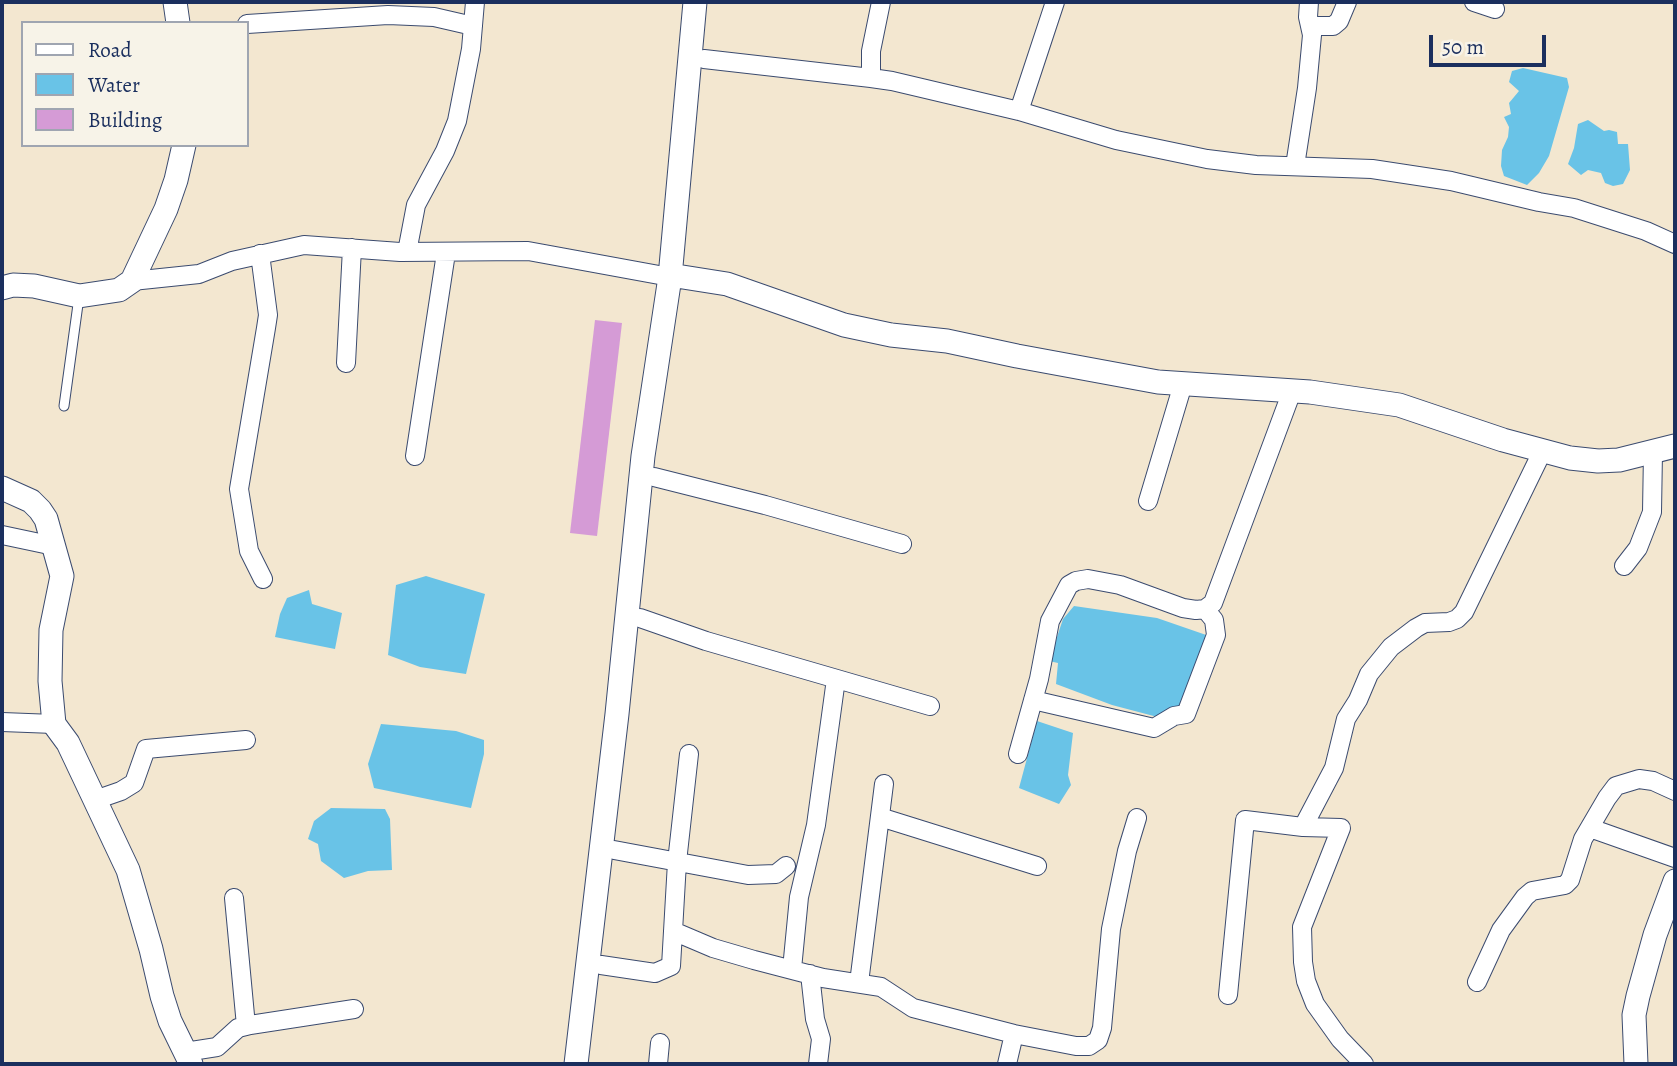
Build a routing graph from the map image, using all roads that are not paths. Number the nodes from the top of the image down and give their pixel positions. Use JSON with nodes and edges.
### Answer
{"nodes":[{"id":1,"x":176,"y":2,"type":"edge"},
{"id":2,"x":475,"y":2,"type":"edge"},
{"id":3,"x":695,"y":2,"type":"edge"},
{"id":4,"x":709,"y":2,"type":"edge"},
{"id":5,"x":881,"y":2,"type":"edge"},
{"id":6,"x":1055,"y":2,"type":"edge"},
{"id":7,"x":1309,"y":2,"type":"edge"},
{"id":8,"x":1347,"y":2,"type":"edge"},
{"id":9,"x":1474,"y":2,"type":"edge"},
{"id":10,"x":1494,"y":9,"type":"dead end"},
{"id":11,"x":178,"y":21,"type":"edge"},
{"id":12,"x":248,"y":24,"type":"edge"},
{"id":13,"x":473,"y":26,"type":"junction"},
{"id":14,"x":1310,"y":26,"type":"junction"},
{"id":15,"x":704,"y":60,"type":"junction"},
{"id":16,"x":871,"y":78,"type":"junction"},
{"id":17,"x":1019,"y":111,"type":"junction"},
{"id":18,"x":184,"y":147,"type":"edge"},
{"id":19,"x":1295,"y":166,"type":"junction"},
{"id":20,"x":1675,"y":244,"type":"edge"},
{"id":21,"x":352,"y":248,"type":"junction"},
{"id":22,"x":407,"y":252,"type":"junction"},
{"id":23,"x":446,"y":253,"type":"junction"},
{"id":24,"x":260,"y":254,"type":"junction"},
{"id":25,"x":672,"y":276,"type":"junction"},
{"id":26,"x":132,"y":281,"type":"junction"},
{"id":27,"x":2,"y":288,"type":"edge"},
{"id":28,"x":79,"y":296,"type":"junction"},
{"id":29,"x":346,"y":363,"type":"dead end"},
{"id":30,"x":1183,"y":384,"type":"junction"},
{"id":31,"x":1292,"y":391,"type":"junction"},
{"id":32,"x":64,"y":406,"type":"dead end"},
{"id":33,"x":1664,"y":449,"type":"edge"},
{"id":34,"x":1542,"y":452,"type":"junction"},
{"id":35,"x":415,"y":456,"type":"dead end"},
{"id":36,"x":654,"y":477,"type":"junction"},
{"id":37,"x":2,"y":488,"type":"edge"},
{"id":38,"x":1148,"y":501,"type":"dead end"},
{"id":39,"x":2,"y":535,"type":"edge"},
{"id":40,"x":902,"y":544,"type":"dead end"},
{"id":41,"x":54,"y":546,"type":"junction"},
{"id":42,"x":1624,"y":566,"type":"dead end"},
{"id":43,"x":263,"y":579,"type":"dead end"},
{"id":44,"x":1205,"y":609,"type":"junction"},
{"id":45,"x":640,"y":618,"type":"junction"},
{"id":46,"x":836,"y":680,"type":"junction"},
{"id":47,"x":1033,"y":700,"type":"junction"},
{"id":48,"x":930,"y":706,"type":"dead end"},
{"id":49,"x":2,"y":722,"type":"edge"},
{"id":50,"x":54,"y":724,"type":"junction"},
{"id":51,"x":246,"y":740,"type":"dead end"},
{"id":52,"x":690,"y":754,"type":"dead end"},
{"id":53,"x":1018,"y":754,"type":"dead end"},
{"id":54,"x":884,"y":784,"type":"dead end"},
{"id":55,"x":1675,"y":791,"type":"edge"},
{"id":56,"x":95,"y":800,"type":"junction"},
{"id":57,"x":880,"y":817,"type":"junction"},
{"id":58,"x":1137,"y":818,"type":"dead end"},
{"id":59,"x":1303,"y":827,"type":"junction"},
{"id":60,"x":1590,"y":828,"type":"junction"},
{"id":61,"x":614,"y":850,"type":"junction"},
{"id":62,"x":1675,"y":858,"type":"edge"},
{"id":63,"x":677,"y":862,"type":"junction"},
{"id":64,"x":786,"y":866,"type":"dead end"},
{"id":65,"x":1037,"y":866,"type":"dead end"},
{"id":66,"x":1675,"y":881,"type":"edge"},
{"id":67,"x":234,"y":898,"type":"dead end"},
{"id":68,"x":673,"y":931,"type":"junction"},
{"id":69,"x":598,"y":950,"type":"junction"},
{"id":70,"x":792,"y":970,"type":"junction"},
{"id":71,"x":810,"y":974,"type":"junction"},
{"id":72,"x":1477,"y":982,"type":"dead end"},
{"id":73,"x":859,"y":983,"type":"junction"},
{"id":74,"x":1228,"y":995,"type":"dead end"},
{"id":75,"x":354,"y":1009,"type":"dead end"},
{"id":76,"x":246,"y":1026,"type":"junction"},
{"id":77,"x":1014,"y":1034,"type":"junction"},
{"id":78,"x":660,"y":1043,"type":"dead end"},
{"id":79,"x":188,"y":1058,"type":"edge"},
{"id":80,"x":576,"y":1064,"type":"edge"},
{"id":81,"x":590,"y":1064,"type":"edge"},
{"id":82,"x":658,"y":1064,"type":"edge"},
{"id":83,"x":818,"y":1064,"type":"edge"},
{"id":84,"x":1007,"y":1064,"type":"edge"},
{"id":85,"x":1364,"y":1064,"type":"edge"},
{"id":86,"x":1636,"y":1064,"type":"edge"}],
"edges":[{"from":1,"to":11,"type":"street"},
{"from":2,"to":13,"type":"street"},
{"from":3,"to":25,"type":"street"},
{"from":4,"to":15,"type":"street"},
{"from":5,"to":16,"type":"street"},
{"from":6,"to":17,"type":"street"},
{"from":7,"to":14,"type":"street"},
{"from":8,"to":14,"type":"street"},
{"from":9,"to":10,"type":"street"},
{"from":12,"to":13,"type":"street"},
{"from":13,"to":22,"type":"street"},
{"from":14,"to":19,"type":"street"},
{"from":15,"to":16,"type":"street"},
{"from":15,"to":25,"type":"street"},
{"from":16,"to":17,"type":"street"},
{"from":17,"to":19,"type":"street"},
{"from":18,"to":26,"type":"street"},
{"from":19,"to":20,"type":"street"},
{"from":21,"to":22,"type":"street"},
{"from":21,"to":24,"type":"street"},
{"from":21,"to":29,"type":"street"},
{"from":22,"to":23,"type":"street"},
{"from":23,"to":25,"type":"street"},
{"from":23,"to":35,"type":"street"},
{"from":24,"to":26,"type":"street"},
{"from":24,"to":43,"type":"street"},
{"from":25,"to":30,"type":"street"},
{"from":25,"to":36,"type":"street"},
{"from":25,"to":69,"type":"street"},
{"from":26,"to":28,"type":"street"},
{"from":27,"to":28,"type":"street"},
{"from":28,"to":32,"type":"lane"},
{"from":30,"to":31,"type":"street"},
{"from":30,"to":38,"type":"street"},
{"from":31,"to":34,"type":"street"},
{"from":31,"to":44,"type":"street"},
{"from":33,"to":34,"type":"street"},
{"from":33,"to":42,"type":"street"},
{"from":34,"to":59,"type":"street"},
{"from":36,"to":40,"type":"street"},
{"from":36,"to":45,"type":"street"},
{"from":37,"to":41,"type":"street"},
{"from":39,"to":41,"type":"street"},
{"from":41,"to":50,"type":"street"},
{"from":44,"to":47,"type":"street"},
{"from":44,"to":47,"type":"street"},
{"from":45,"to":46,"type":"street"},
{"from":45,"to":61,"type":"street"},
{"from":46,"to":48,"type":"street"},
{"from":46,"to":70,"type":"street"},
{"from":47,"to":53,"type":"street"},
{"from":49,"to":50,"type":"street"},
{"from":50,"to":56,"type":"street"},
{"from":51,"to":56,"type":"street"},
{"from":52,"to":63,"type":"street"},
{"from":54,"to":57,"type":"street"},
{"from":55,"to":60,"type":"street"},
{"from":56,"to":79,"type":"street"},
{"from":57,"to":65,"type":"street"},
{"from":57,"to":73,"type":"street"},
{"from":58,"to":77,"type":"street"},
{"from":59,"to":74,"type":"street"},
{"from":59,"to":85,"type":"street"},
{"from":60,"to":62,"type":"street"},
{"from":60,"to":72,"type":"street"},
{"from":61,"to":63,"type":"street"},
{"from":61,"to":69,"type":"street"},
{"from":63,"to":64,"type":"street"},
{"from":63,"to":68,"type":"street"},
{"from":66,"to":86,"type":"street"},
{"from":67,"to":76,"type":"street"},
{"from":68,"to":69,"type":"street"},
{"from":68,"to":70,"type":"street"},
{"from":69,"to":80,"type":"street"},
{"from":69,"to":81,"type":"street"},
{"from":70,"to":71,"type":"street"},
{"from":71,"to":73,"type":"street"},
{"from":71,"to":83,"type":"street"},
{"from":73,"to":77,"type":"street"},
{"from":75,"to":76,"type":"street"},
{"from":76,"to":79,"type":"street"},
{"from":77,"to":84,"type":"street"},
{"from":78,"to":82,"type":"street"}]}
